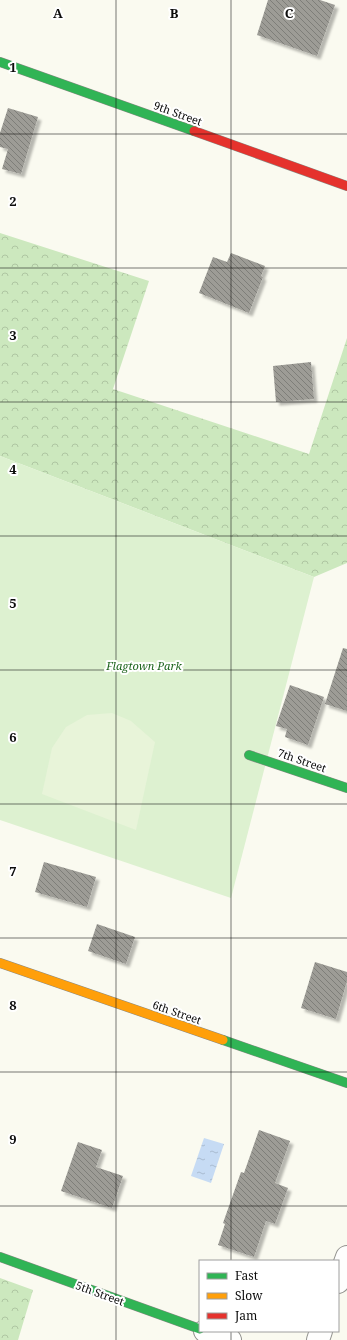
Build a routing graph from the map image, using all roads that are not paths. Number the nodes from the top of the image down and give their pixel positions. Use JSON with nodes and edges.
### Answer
{"nodes":[{"id":1,"x":0,"y":62,"type":"edge"},
{"id":2,"x":347,"y":186,"type":"edge"},
{"id":3,"x":249,"y":755,"type":"dead end"},
{"id":4,"x":347,"y":788,"type":"edge"},
{"id":5,"x":0,"y":963,"type":"edge"},
{"id":6,"x":347,"y":1084,"type":"edge"},
{"id":7,"x":0,"y":1257,"type":"edge"},
{"id":8,"x":347,"y":1257,"type":"edge"},
{"id":9,"x":339,"y":1279,"type":"edge"},
{"id":10,"x":199,"y":1329,"type":"edge"},
{"id":11,"x":208,"y":1332,"type":"edge"},
{"id":12,"x":230,"y":1340,"type":"edge"}],
"edges":[{"from":1,"to":2,"type":"street","name":"9th Street"},
{"from":3,"to":4,"type":"street","name":"7th Street"},
{"from":5,"to":6,"type":"street","name":"6th Street"},
{"from":7,"to":10,"type":"street","name":"5th Street"},
{"from":8,"to":9,"type":"street"},
{"from":11,"to":12,"type":"street"}]}
